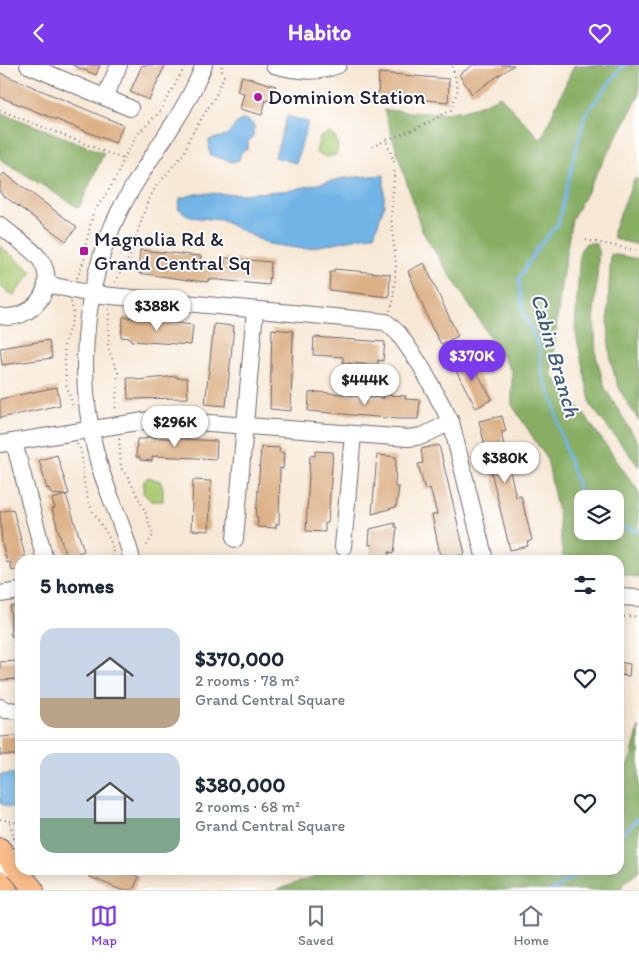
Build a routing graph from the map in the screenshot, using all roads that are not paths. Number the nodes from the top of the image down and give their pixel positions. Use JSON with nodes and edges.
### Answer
{"nodes":[{"id":1,"x":28,"y":65,"type":"edge"},
{"id":2,"x":119,"y":65,"type":"edge"},
{"id":3,"x":204,"y":65,"type":"edge"},
{"id":4,"x":274,"y":65,"type":"edge"},
{"id":5,"x":338,"y":65,"type":"edge"},
{"id":6,"x":105,"y":97,"type":"junction"},
{"id":7,"x":130,"y":108,"type":"dead end"},
{"id":8,"x":0,"y":225,"type":"edge"},
{"id":9,"x":46,"y":285,"type":"junction"},
{"id":10,"x":91,"y":294,"type":"junction"},
{"id":11,"x":254,"y":310,"type":"junction"},
{"id":12,"x":0,"y":316,"type":"edge"},
{"id":13,"x":451,"y":422,"type":"junction"},
{"id":14,"x":243,"y":427,"type":"junction"},
{"id":15,"x":91,"y":428,"type":"junction"},
{"id":16,"x":353,"y":435,"type":"junction"},
{"id":17,"x":7,"y":443,"type":"edge"},
{"id":18,"x":235,"y":539,"type":"dead end"},
{"id":19,"x":343,"y":547,"type":"dead end"},
{"id":20,"x":43,"y":555,"type":"edge"},
{"id":21,"x":131,"y":555,"type":"edge"},
{"id":22,"x":484,"y":555,"type":"edge"},
{"id":23,"x":15,"y":592,"type":"edge"},
{"id":24,"x":0,"y":594,"type":"edge"},
{"id":25,"x":624,"y":597,"type":"edge"},
{"id":26,"x":639,"y":598,"type":"edge"},
{"id":27,"x":0,"y":707,"type":"edge"},
{"id":28,"x":15,"y":711,"type":"edge"},
{"id":29,"x":21,"y":875,"type":"edge"},
{"id":30,"x":0,"y":881,"type":"edge"},
{"id":31,"x":8,"y":890,"type":"edge"},
{"id":32,"x":34,"y":890,"type":"edge"}],
"edges":[{"from":1,"to":6,"type":"street"},
{"from":2,"to":6,"type":"street"},
{"from":3,"to":10,"type":"street"},
{"from":4,"to":5,"type":"street"},
{"from":6,"to":7,"type":"street"},
{"from":8,"to":9,"type":"street"},
{"from":9,"to":10,"type":"street"},
{"from":9,"to":12,"type":"street"},
{"from":10,"to":11,"type":"street"},
{"from":10,"to":15,"type":"street"},
{"from":11,"to":13,"type":"street"},
{"from":11,"to":14,"type":"street"},
{"from":13,"to":16,"type":"street"},
{"from":13,"to":22,"type":"street"},
{"from":14,"to":15,"type":"street"},
{"from":14,"to":16,"type":"street"},
{"from":14,"to":18,"type":"street"},
{"from":15,"to":17,"type":"street"},
{"from":15,"to":21,"type":"street"},
{"from":16,"to":19,"type":"street"},
{"from":17,"to":20,"type":"street"},
{"from":23,"to":24,"type":"street"},
{"from":25,"to":26,"type":"street"},
{"from":27,"to":28,"type":"street"},
{"from":29,"to":32,"type":"main road"},
{"from":30,"to":31,"type":"main road"}]}
